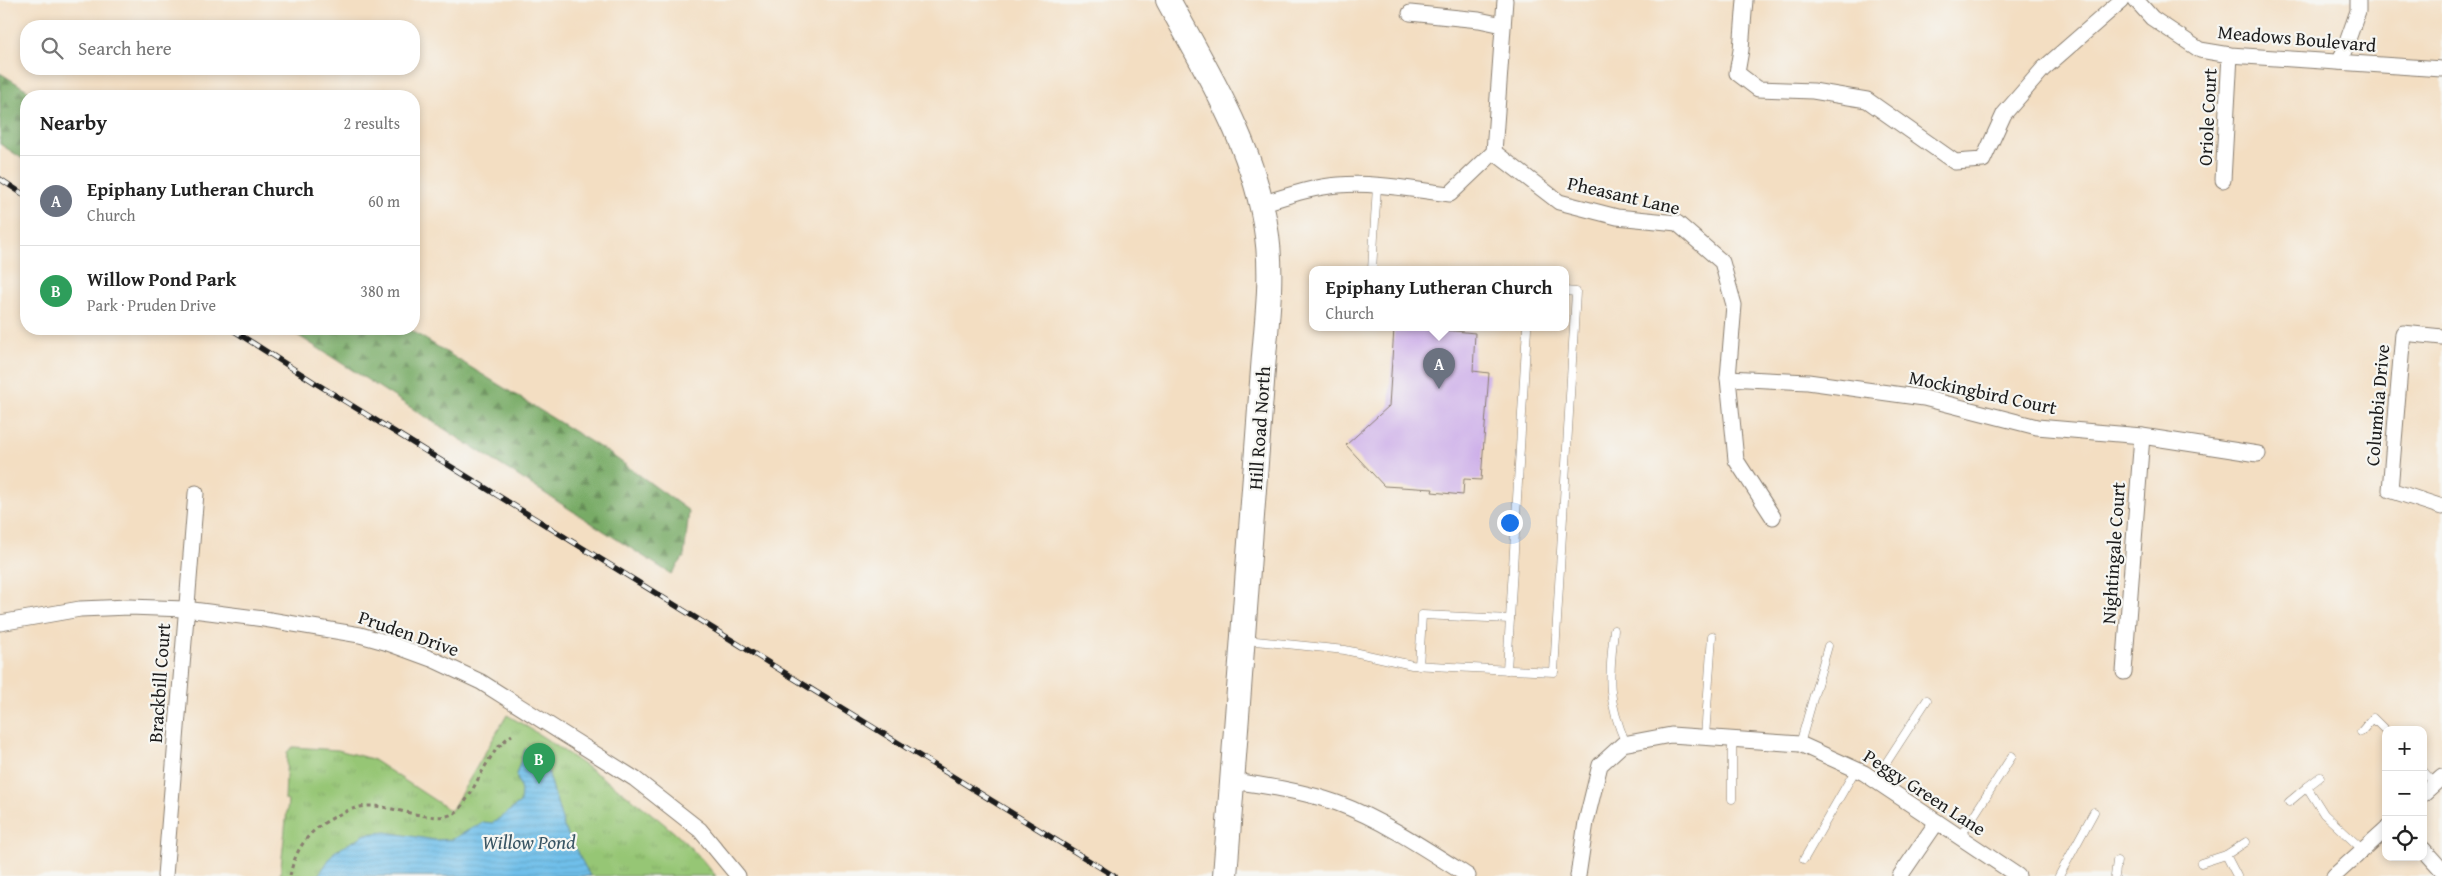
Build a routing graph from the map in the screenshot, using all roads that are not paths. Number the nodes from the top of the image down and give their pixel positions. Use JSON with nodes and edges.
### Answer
{"nodes":[{"id":1,"x":1168,"y":0,"type":"edge"},
{"id":2,"x":1505,"y":0,"type":"edge"},
{"id":3,"x":1745,"y":0,"type":"edge"},
{"id":4,"x":2122,"y":0,"type":"edge"},
{"id":5,"x":2136,"y":0,"type":"edge"},
{"id":6,"x":2358,"y":0,"type":"edge"},
{"id":7,"x":1410,"y":13,"type":"dead end"},
{"id":8,"x":1504,"y":25,"type":"junction"},
{"id":9,"x":2230,"y":55,"type":"junction"},
{"id":10,"x":2340,"y":62,"type":"junction"},
{"id":11,"x":2442,"y":69,"type":"edge"},
{"id":12,"x":1494,"y":152,"type":"junction"},
{"id":13,"x":2223,"y":180,"type":"dead end"},
{"id":14,"x":1377,"y":186,"type":"junction"},
{"id":15,"x":1261,"y":204,"type":"junction"},
{"id":16,"x":1372,"y":266,"type":"edge"},
{"id":17,"x":1569,"y":291,"type":"edge"},
{"id":18,"x":1527,"y":331,"type":"edge"},
{"id":19,"x":2442,"y":337,"type":"edge"},
{"id":20,"x":1728,"y":378,"type":"junction"},
{"id":21,"x":2142,"y":436,"type":"junction"},
{"id":22,"x":2258,"y":454,"type":"dead end"},
{"id":23,"x":196,"y":493,"type":"dead end"},
{"id":24,"x":2442,"y":507,"type":"edge"},
{"id":25,"x":1773,"y":517,"type":"dead end"},
{"id":26,"x":185,"y":609,"type":"junction"},
{"id":27,"x":1510,"y":619,"type":"junction"},
{"id":28,"x":0,"y":623,"type":"edge"},
{"id":29,"x":1614,"y":630,"type":"dead end"},
{"id":30,"x":1712,"y":636,"type":"dead end"},
{"id":31,"x":1242,"y":640,"type":"junction"},
{"id":32,"x":1828,"y":646,"type":"dead end"},
{"id":33,"x":1419,"y":666,"type":"junction"},
{"id":34,"x":1507,"y":670,"type":"junction"},
{"id":35,"x":2124,"y":672,"type":"dead end"},
{"id":36,"x":1927,"y":700,"type":"dead end"},
{"id":37,"x":2382,"y":727,"type":"edge"},
{"id":38,"x":2361,"y":732,"type":"dead end"},
{"id":39,"x":1705,"y":737,"type":"junction"},
{"id":40,"x":1732,"y":739,"type":"junction"},
{"id":41,"x":1626,"y":744,"type":"junction"},
{"id":42,"x":1800,"y":744,"type":"junction"},
{"id":43,"x":2012,"y":756,"type":"dead end"},
{"id":44,"x":1856,"y":770,"type":"junction"},
{"id":45,"x":2427,"y":773,"type":"edge"},
{"id":46,"x":2320,"y":776,"type":"dead end"},
{"id":47,"x":1875,"y":780,"type":"junction"},
{"id":48,"x":2438,"y":780,"type":"edge"},
{"id":49,"x":1232,"y":781,"type":"junction"},
{"id":50,"x":2307,"y":787,"type":"junction"},
{"id":51,"x":2427,"y":790,"type":"edge"},
{"id":52,"x":1732,"y":799,"type":"dead end"},
{"id":53,"x":2288,"y":802,"type":"dead end"},
{"id":54,"x":2094,"y":812,"type":"dead end"},
{"id":55,"x":1937,"y":822,"type":"junction"},
{"id":56,"x":2382,"y":833,"type":"edge"},
{"id":57,"x":1960,"y":837,"type":"junction"},
{"id":58,"x":2246,"y":842,"type":"dead end"},
{"id":59,"x":2363,"y":850,"type":"junction"},
{"id":60,"x":2427,"y":853,"type":"edge"},
{"id":61,"x":2226,"y":855,"type":"junction"},
{"id":62,"x":1804,"y":858,"type":"dead end"},
{"id":63,"x":2117,"y":861,"type":"dead end"},
{"id":64,"x":2201,"y":863,"type":"dead end"},
{"id":65,"x":2442,"y":870,"type":"edge"},
{"id":66,"x":2013,"y":875,"type":"edge"},
{"id":67,"x":165,"y":876,"type":"edge"},
{"id":68,"x":738,"y":876,"type":"edge"},
{"id":69,"x":1225,"y":876,"type":"edge"},
{"id":70,"x":1468,"y":876,"type":"edge"},
{"id":71,"x":1578,"y":876,"type":"edge"},
{"id":72,"x":1900,"y":876,"type":"edge"},
{"id":73,"x":2059,"y":876,"type":"edge"},
{"id":74,"x":2115,"y":876,"type":"edge"},
{"id":75,"x":2237,"y":876,"type":"edge"},
{"id":76,"x":2334,"y":876,"type":"edge"}],
"edges":[{"from":1,"to":15,"type":"main road","name":"Hill Road North"},
{"from":2,"to":8,"type":"street"},
{"from":3,"to":4,"type":"street"},
{"from":5,"to":9,"type":"street","name":"Meadows Boulevard"},
{"from":6,"to":10,"type":"street"},
{"from":7,"to":8,"type":"street"},
{"from":8,"to":12,"type":"street"},
{"from":9,"to":10,"type":"street","name":"Meadows Boulevard"},
{"from":9,"to":13,"type":"street","name":"Oriole Court"},
{"from":10,"to":11,"type":"street","name":"Meadows Boulevard"},
{"from":12,"to":14,"type":"street"},
{"from":12,"to":20,"type":"street","name":"Pheasant Lane"},
{"from":14,"to":15,"type":"street"},
{"from":14,"to":16,"type":"lane"},
{"from":15,"to":31,"type":"main road","name":"Hill Road North"},
{"from":17,"to":34,"type":"lane"},
{"from":18,"to":27,"type":"lane"},
{"from":19,"to":24,"type":"street","name":"Columbia Drive"},
{"from":20,"to":21,"type":"street","name":"Mockingbird Court"},
{"from":20,"to":25,"type":"street","name":"Pheasant Lane"},
{"from":21,"to":22,"type":"street","name":"Mockingbird Court"},
{"from":21,"to":35,"type":"street","name":"Nightingale Court"},
{"from":23,"to":26,"type":"street","name":"Brackbill Court"},
{"from":26,"to":28,"type":"street","name":"Pruden Drive"},
{"from":26,"to":67,"type":"street","name":"Brackbill Court"},
{"from":26,"to":68,"type":"street","name":"Pruden Drive"},
{"from":27,"to":33,"type":"lane"},
{"from":27,"to":34,"type":"lane"},
{"from":29,"to":41,"type":"lane"},
{"from":30,"to":39,"type":"lane"},
{"from":31,"to":33,"type":"lane"},
{"from":31,"to":49,"type":"main road","name":"Hill Road North"},
{"from":32,"to":42,"type":"lane"},
{"from":33,"to":34,"type":"lane"},
{"from":36,"to":47,"type":"lane"},
{"from":37,"to":38,"type":"lane"},
{"from":39,"to":40,"type":"street","name":"Peggy Green Lane"},
{"from":39,"to":41,"type":"street","name":"Peggy Green Lane"},
{"from":40,"to":42,"type":"street","name":"Peggy Green Lane"},
{"from":40,"to":52,"type":"lane"},
{"from":41,"to":71,"type":"street","name":"Peggy Green Lane"},
{"from":42,"to":44,"type":"street","name":"Peggy Green Lane"},
{"from":43,"to":57,"type":"lane"},
{"from":44,"to":47,"type":"street","name":"Peggy Green Lane"},
{"from":44,"to":62,"type":"lane"},
{"from":45,"to":48,"type":"lane"},
{"from":46,"to":50,"type":"lane"},
{"from":47,"to":55,"type":"street","name":"Peggy Green Lane"},
{"from":48,"to":51,"type":"street"},
{"from":49,"to":69,"type":"main road","name":"Hill Road North"},
{"from":49,"to":70,"type":"street"},
{"from":50,"to":53,"type":"lane"},
{"from":50,"to":59,"type":"lane"},
{"from":54,"to":73,"type":"lane"},
{"from":55,"to":57,"type":"street","name":"Peggy Green Lane"},
{"from":55,"to":72,"type":"street"},
{"from":56,"to":59,"type":"street"},
{"from":57,"to":66,"type":"street","name":"Peggy Green Lane"},
{"from":58,"to":61,"type":"lane"},
{"from":59,"to":76,"type":"street"},
{"from":60,"to":65,"type":"street"},
{"from":61,"to":64,"type":"lane"},
{"from":61,"to":75,"type":"lane"},
{"from":63,"to":74,"type":"lane"}]}
